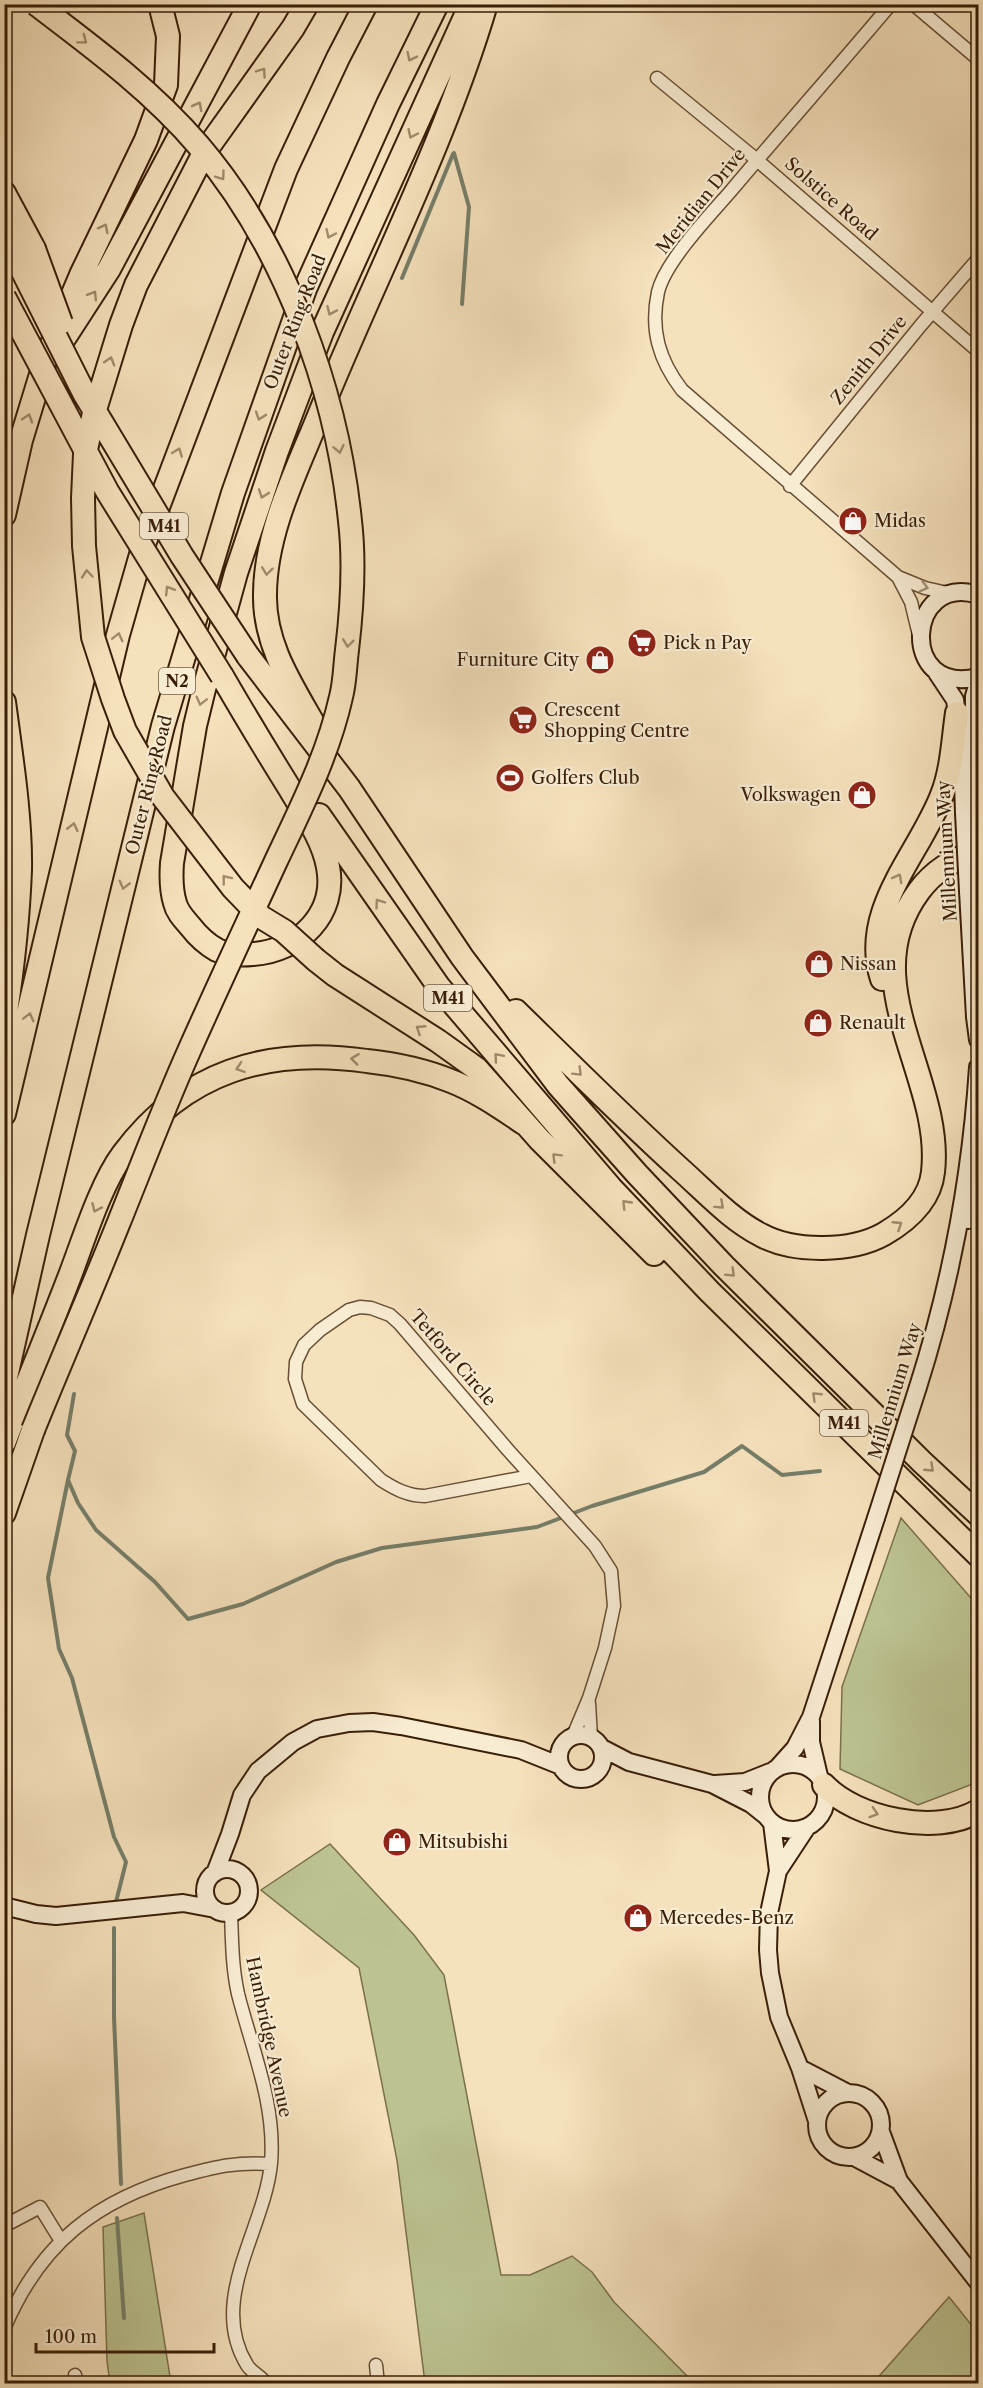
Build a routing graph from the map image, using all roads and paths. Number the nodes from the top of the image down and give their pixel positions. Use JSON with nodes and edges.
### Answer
{"nodes":[{"id":1,"x":36,"y":4,"type":"edge"},
{"id":2,"x":160,"y":4,"type":"edge"},
{"id":3,"x":250,"y":4,"type":"edge"},
{"id":4,"x":307,"y":4,"type":"edge"},
{"id":5,"x":366,"y":4,"type":"edge"},
{"id":6,"x":437,"y":4,"type":"edge"},
{"id":7,"x":471,"y":4,"type":"edge"},
{"id":8,"x":486,"y":4,"type":"edge"},
{"id":9,"x":891,"y":4,"type":"edge"},
{"id":10,"x":913,"y":4,"type":"edge"},
{"id":11,"x":978,"y":59,"type":"edge"},
{"id":12,"x":657,"y":78,"type":"dead end"},
{"id":13,"x":757,"y":160,"type":"junction"},
{"id":14,"x":4,"y":193,"type":"edge"},
{"id":15,"x":17,"y":246,"type":"edge"},
{"id":16,"x":978,"y":260,"type":"edge"},
{"id":17,"x":4,"y":297,"type":"edge"},
{"id":18,"x":933,"y":311,"type":"junction"},
{"id":19,"x":978,"y":351,"type":"edge"},
{"id":20,"x":46,"y":358,"type":"junction"},
{"id":21,"x":790,"y":486,"type":"junction"},
{"id":22,"x":4,"y":515,"type":"edge"},
{"id":23,"x":898,"y":577,"type":"junction"},
{"id":24,"x":977,"y":593,"type":"edge"},
{"id":25,"x":952,"y":594,"type":"junction"},
{"id":26,"x":920,"y":637,"type":"junction"},
{"id":27,"x":933,"y":667,"type":"junction"},
{"id":28,"x":222,"y":676,"type":"junction"},
{"id":29,"x":978,"y":677,"type":"edge"},
{"id":30,"x":978,"y":683,"type":"edge"},
{"id":31,"x":4,"y":702,"type":"edge"},
{"id":32,"x":957,"y":713,"type":"junction"},
{"id":33,"x":349,"y":788,"type":"junction"},
{"id":34,"x":978,"y":797,"type":"edge"},
{"id":35,"x":978,"y":852,"type":"edge"},
{"id":36,"x":462,"y":957,"type":"junction"},
{"id":37,"x":902,"y":1021,"type":"junction"},
{"id":38,"x":4,"y":1025,"type":"edge"},
{"id":39,"x":978,"y":1040,"type":"edge"},
{"id":40,"x":978,"y":1067,"type":"edge"},
{"id":41,"x":4,"y":1114,"type":"edge"},
{"id":42,"x":525,"y":1124,"type":"junction"},
{"id":43,"x":978,"y":1190,"type":"edge"},
{"id":44,"x":951,"y":1269,"type":"junction"},
{"id":45,"x":710,"y":1292,"type":"junction"},
{"id":46,"x":4,"y":1386,"type":"edge"},
{"id":47,"x":4,"y":1443,"type":"edge"},
{"id":48,"x":531,"y":1476,"type":"junction"},
{"id":49,"x":4,"y":1514,"type":"edge"},
{"id":50,"x":978,"y":1514,"type":"edge"},
{"id":51,"x":978,"y":1555,"type":"edge"},
{"id":52,"x":589,"y":1698,"type":"junction"},
{"id":53,"x":811,"y":1717,"type":"junction"},
{"id":54,"x":568,"y":1741,"type":"junction"},
{"id":55,"x":597,"y":1742,"type":"junction"},
{"id":56,"x":521,"y":1750,"type":"junction"},
{"id":57,"x":629,"y":1762,"type":"junction"},
{"id":58,"x":561,"y":1766,"type":"junction"},
{"id":59,"x":600,"y":1769,"type":"junction"},
{"id":60,"x":774,"y":1769,"type":"junction"},
{"id":61,"x":822,"y":1780,"type":"junction"},
{"id":62,"x":711,"y":1784,"type":"junction"},
{"id":63,"x":978,"y":1811,"type":"edge"},
{"id":64,"x":769,"y":1820,"type":"junction"},
{"id":65,"x":807,"y":1827,"type":"junction"},
{"id":66,"x":230,"y":1834,"type":"junction"},
{"id":67,"x":778,"y":1871,"type":"junction"},
{"id":68,"x":242,"y":1874,"type":"junction"},
{"id":69,"x":211,"y":1878,"type":"junction"},
{"id":70,"x":183,"y":1903,"type":"junction"},
{"id":71,"x":4,"y":1906,"type":"edge"},
{"id":72,"x":223,"y":1911,"type":"junction"},
{"id":73,"x":800,"y":2068,"type":"junction"},
{"id":74,"x":848,"y":2093,"type":"junction"},
{"id":75,"x":817,"y":2121,"type":"junction"},
{"id":76,"x":881,"y":2132,"type":"junction"},
{"id":77,"x":854,"y":2157,"type":"junction"},
{"id":78,"x":271,"y":2164,"type":"junction"},
{"id":79,"x":899,"y":2181,"type":"junction"},
{"id":80,"x":4,"y":2226,"type":"edge"},
{"id":81,"x":61,"y":2241,"type":"junction"},
{"id":82,"x":978,"y":2282,"type":"edge"},
{"id":83,"x":4,"y":2329,"type":"edge"},
{"id":84,"x":376,"y":2365,"type":"dead end"},
{"id":85,"x":256,"y":2379,"type":"edge"},
{"id":86,"x":266,"y":2384,"type":"edge"},
{"id":87,"x":378,"y":2384,"type":"edge"}],
"edges":[{"from":1,"to":49,"type":"highway","one_way":true,"bridge":true},
{"from":20,"to":2,"type":"highway","one_way":true},
{"from":20,"to":3,"type":"highway","one_way":true},
{"from":42,"to":4,"type":"highway","one_way":true,"bridge":true},
{"from":41,"to":5,"type":"highway","one_way":true},
{"from":6,"to":46,"type":"highway","name":"Outer Ring Road","number":"N2","one_way":true},
{"from":7,"to":28,"type":"highway","one_way":true},
{"from":8,"to":33,"type":"highway","one_way":true},
{"from":9,"to":13,"type":"street","name":"Meridian Drive"},
{"from":10,"to":11,"type":"street"},
{"from":12,"to":13,"type":"street","name":"Solstice Road"},
{"from":13,"to":18,"type":"street","name":"Solstice Road"},
{"from":13,"to":21,"type":"street","name":"Meridian Drive"},
{"from":14,"to":15,"type":"highway"},
{"from":15,"to":33,"type":"highway","number":"M41","bridge":true},
{"from":16,"to":18,"type":"street","name":"Zenith Drive"},
{"from":28,"to":17,"type":"highway","number":"M41","one_way":true,"bridge":true},
{"from":18,"to":19,"type":"street","name":"Solstice Road"},
{"from":18,"to":21,"type":"street","name":"Zenith Drive"},
{"from":22,"to":20,"type":"highway","one_way":true},
{"from":21,"to":23,"type":"street","name":"Meridian Drive"},
{"from":23,"to":25,"type":"street","name":"Meridian Drive","one_way":true},
{"from":23,"to":26,"type":"street","name":"Meridian Drive"},
{"from":24,"to":25,"type":"street"},
{"from":25,"to":26,"type":"street"},
{"from":26,"to":27,"type":"street","name":"Millennium Way"},
{"from":27,"to":29,"type":"street"},
{"from":27,"to":32,"type":"street","name":"Millennium Way"},
{"from":45,"to":28,"type":"highway","number":"M41","one_way":true},
{"from":30,"to":34,"type":"street","name":"Millennium Way"},
{"from":31,"to":38,"type":"highway"},
{"from":37,"to":32,"type":"highway","one_way":true},
{"from":32,"to":39,"type":"street","name":"Millennium Way","bridge":true},
{"from":33,"to":36,"type":"highway","number":"M41"},
{"from":35,"to":37,"type":"highway"},
{"from":36,"to":37,"type":"highway","one_way":true},
{"from":36,"to":50,"type":"highway","number":"M41","one_way":true},
{"from":40,"to":44,"type":"street","name":"Millennium Way"},
{"from":45,"to":42,"type":"highway","one_way":true},
{"from":42,"to":47,"type":"highway","one_way":true,"bridge":true},
{"from":43,"to":44,"type":"street"},
{"from":44,"to":53,"type":"street","name":"Millennium Way","bridge":true},
{"from":51,"to":45,"type":"highway","number":"M41","one_way":true},
{"from":48,"to":48,"type":"street","name":"Tetford Circle"},
{"from":48,"to":52,"type":"street","name":"Tetford Circle"},
{"from":52,"to":54,"type":"street","name":"Tetford Circle"},
{"from":52,"to":55,"type":"street","name":"Tetford Circle"},
{"from":53,"to":60,"type":"street","name":"Millennium Way"},
{"from":53,"to":61,"type":"street","name":"Millennium Way"},
{"from":54,"to":55,"type":"street"},
{"from":54,"to":56,"type":"street"},
{"from":54,"to":58,"type":"street"},
{"from":55,"to":57,"type":"street"},
{"from":55,"to":59,"type":"street"},
{"from":56,"to":58,"type":"street"},
{"from":56,"to":66,"type":"street"},
{"from":57,"to":59,"type":"street"},
{"from":57,"to":62,"type":"street"},
{"from":58,"to":59,"type":"street"},
{"from":60,"to":61,"type":"street"},
{"from":60,"to":62,"type":"street"},
{"from":60,"to":64,"type":"street"},
{"from":61,"to":63,"type":"highway","one_way":true},
{"from":61,"to":65,"type":"street"},
{"from":62,"to":64,"type":"street"},
{"from":64,"to":65,"type":"street"},
{"from":64,"to":67,"type":"street"},
{"from":65,"to":67,"type":"street"},
{"from":66,"to":68,"type":"street"},
{"from":66,"to":69,"type":"street"},
{"from":67,"to":73,"type":"street"},
{"from":68,"to":69,"type":"street"},
{"from":68,"to":72,"type":"street"},
{"from":69,"to":70,"type":"street"},
{"from":69,"to":72,"type":"street"},
{"from":70,"to":71,"type":"street"},
{"from":70,"to":72,"type":"street"},
{"from":72,"to":78,"type":"street","name":"Hambridge Avenue"},
{"from":73,"to":74,"type":"street"},
{"from":73,"to":75,"type":"street"},
{"from":74,"to":75,"type":"street"},
{"from":74,"to":76,"type":"street"},
{"from":75,"to":77,"type":"street"},
{"from":76,"to":77,"type":"street"},
{"from":76,"to":79,"type":"street"},
{"from":77,"to":79,"type":"street"},
{"from":78,"to":81,"type":"street"},
{"from":78,"to":85,"type":"street","name":"Hambridge Avenue"},
{"from":79,"to":82,"type":"street"},
{"from":80,"to":81,"type":"street"},
{"from":81,"to":83,"type":"street"},
{"from":84,"to":87,"type":"street"},
{"from":85,"to":86,"type":"street","name":"Hambridge Avenue"}]}
